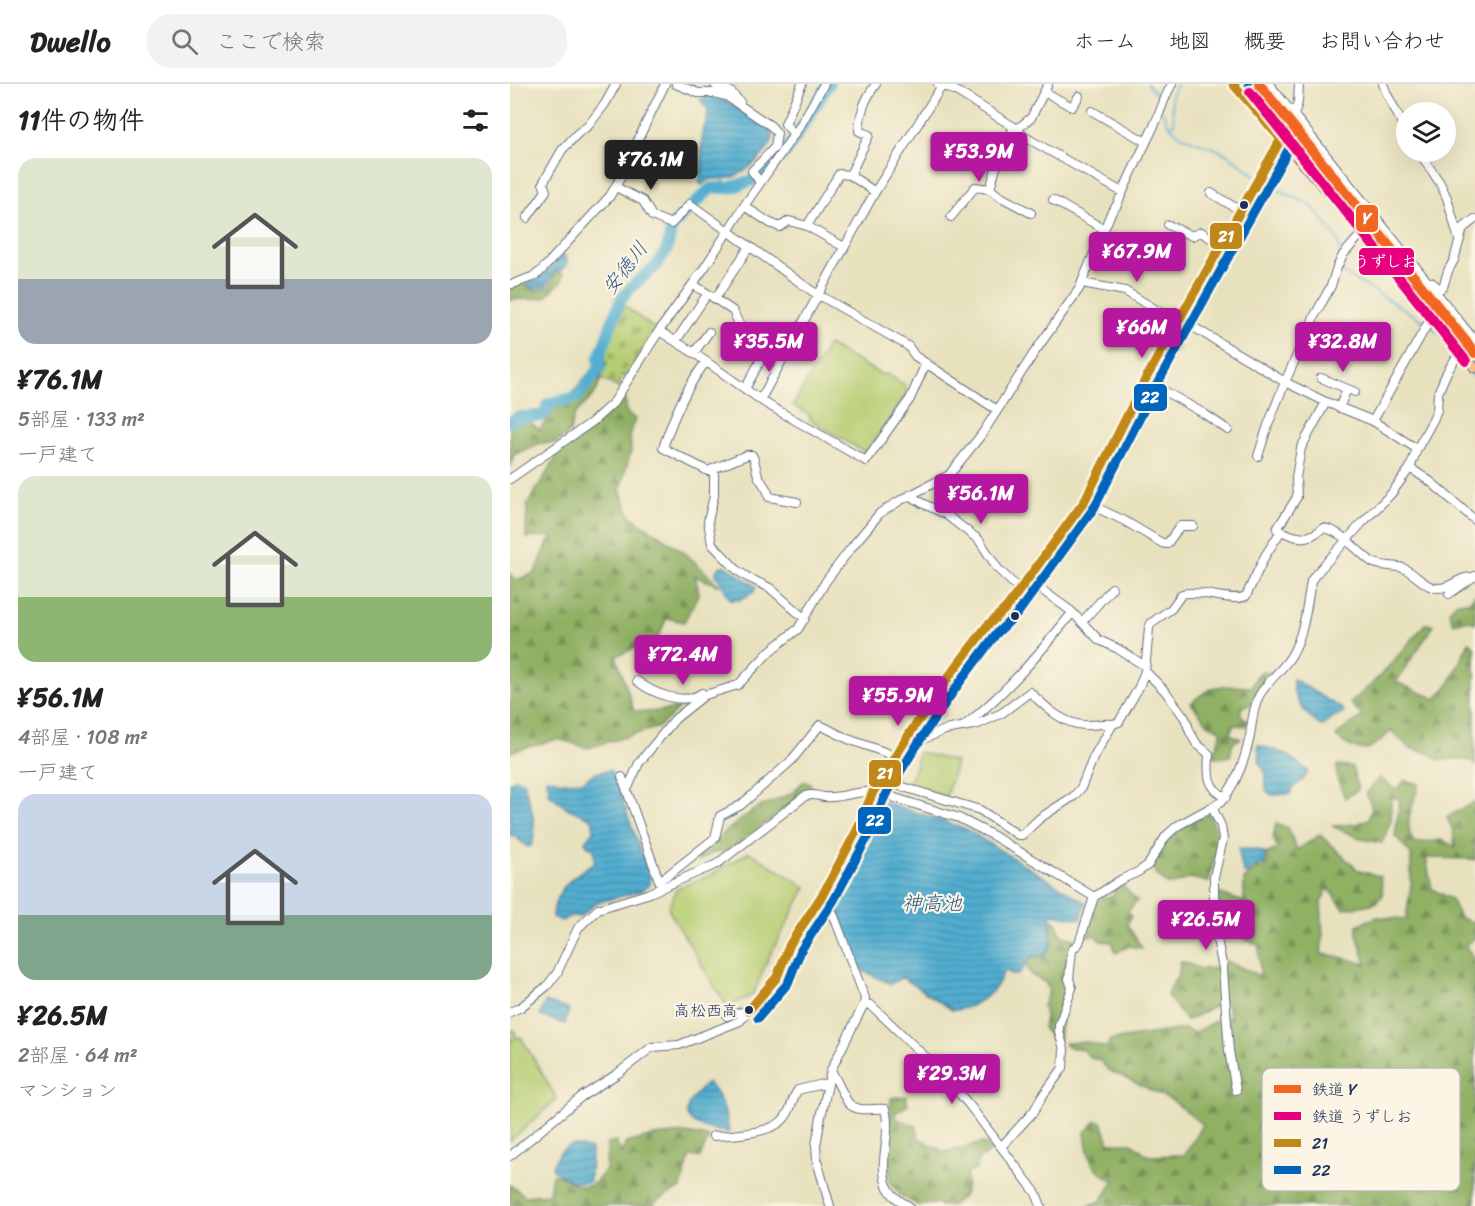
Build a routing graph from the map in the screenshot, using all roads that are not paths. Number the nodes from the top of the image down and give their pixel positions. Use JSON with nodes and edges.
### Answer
{"nodes":[{"id":1,"x":616,"y":84,"type":"edge"},
{"id":2,"x":665,"y":84,"type":"edge"},
{"id":3,"x":676,"y":84,"type":"edge"},
{"id":4,"x":715,"y":84,"type":"edge"},
{"id":5,"x":802,"y":84,"type":"edge"},
{"id":6,"x":824,"y":84,"type":"edge"},
{"id":7,"x":876,"y":84,"type":"edge"},
{"id":8,"x":1172,"y":84,"type":"edge"},
{"id":9,"x":1233,"y":84,"type":"edge"},
{"id":10,"x":1269,"y":84,"type":"edge"},
{"id":11,"x":1299,"y":84,"type":"edge"},
{"id":12,"x":1383,"y":84,"type":"edge"},
{"id":13,"x":941,"y":85,"type":"edge"},
{"id":14,"x":1047,"y":88,"type":"edge"},
{"id":15,"x":693,"y":92,"type":"junction"},
{"id":16,"x":1079,"y":96,"type":"dead end"},
{"id":17,"x":741,"y":106,"type":"junction"},
{"id":18,"x":1092,"y":111,"type":"dead end"},
{"id":19,"x":1396,"y":112,"type":"edge"},
{"id":20,"x":1294,"y":115,"type":"junction"},
{"id":21,"x":1015,"y":128,"type":"junction"},
{"id":22,"x":794,"y":134,"type":"junction"},
{"id":23,"x":1281,"y":139,"type":"junction"},
{"id":24,"x":1146,"y":142,"type":"junction"},
{"id":25,"x":1426,"y":162,"type":"edge"},
{"id":26,"x":850,"y":176,"type":"junction"},
{"id":27,"x":760,"y":182,"type":"junction"},
{"id":28,"x":616,"y":187,"type":"junction"},
{"id":29,"x":990,"y":189,"type":"junction"},
{"id":30,"x":875,"y":192,"type":"junction"},
{"id":31,"x":1122,"y":192,"type":"junction"},
{"id":32,"x":1211,"y":193,"type":"dead end"},
{"id":33,"x":1053,"y":200,"type":"dead end"},
{"id":34,"x":744,"y":206,"type":"junction"},
{"id":35,"x":1241,"y":211,"type":"junction"},
{"id":36,"x":1031,"y":213,"type":"dead end"},
{"id":37,"x":951,"y":217,"type":"dead end"},
{"id":38,"x":526,"y":218,"type":"dead end"},
{"id":39,"x":1475,"y":219,"type":"edge"},
{"id":40,"x":1168,"y":225,"type":"dead end"},
{"id":41,"x":807,"y":226,"type":"junction"},
{"id":42,"x":1104,"y":229,"type":"junction"},
{"id":43,"x":729,"y":231,"type":"junction"},
{"id":44,"x":1363,"y":232,"type":"junction"},
{"id":45,"x":1459,"y":240,"type":"junction"},
{"id":46,"x":1222,"y":245,"type":"junction"},
{"id":47,"x":750,"y":247,"type":"junction"},
{"id":48,"x":844,"y":247,"type":"junction"},
{"id":49,"x":1425,"y":278,"type":"junction"},
{"id":50,"x":1082,"y":283,"type":"junction"},
{"id":51,"x":510,"y":284,"type":"edge"},
{"id":52,"x":693,"y":284,"type":"junction"},
{"id":53,"x":818,"y":295,"type":"junction"},
{"id":54,"x":704,"y":299,"type":"dead end"},
{"id":55,"x":715,"y":299,"type":"junction"},
{"id":56,"x":1433,"y":314,"type":"junction"},
{"id":57,"x":1179,"y":321,"type":"junction"},
{"id":58,"x":659,"y":331,"type":"junction"},
{"id":59,"x":709,"y":332,"type":"dead end"},
{"id":60,"x":676,"y":341,"type":"junction"},
{"id":61,"x":1475,"y":341,"type":"edge"},
{"id":62,"x":770,"y":343,"type":"dead end"},
{"id":63,"x":789,"y":346,"type":"junction"},
{"id":64,"x":1461,"y":350,"type":"junction"},
{"id":65,"x":694,"y":353,"type":"junction"},
{"id":66,"x":706,"y":362,"type":"junction"},
{"id":67,"x":926,"y":363,"type":"junction"},
{"id":68,"x":1475,"y":368,"type":"edge"},
{"id":69,"x":1321,"y":378,"type":"dead end"},
{"id":70,"x":1145,"y":380,"type":"junction"},
{"id":71,"x":1284,"y":382,"type":"junction"},
{"id":72,"x":745,"y":389,"type":"junction"},
{"id":73,"x":758,"y":399,"type":"junction"},
{"id":74,"x":1326,"y":402,"type":"junction"},
{"id":75,"x":1339,"y":408,"type":"junction"},
{"id":76,"x":997,"y":410,"type":"junction"},
{"id":77,"x":1373,"y":421,"type":"junction"},
{"id":78,"x":1228,"y":430,"type":"dead end"},
{"id":79,"x":1417,"y":449,"type":"junction"},
{"id":80,"x":1258,"y":456,"type":"dead end"},
{"id":81,"x":1410,"y":468,"type":"junction"},
{"id":82,"x":714,"y":469,"type":"junction"},
{"id":83,"x":510,"y":479,"type":"edge"},
{"id":84,"x":910,"y":495,"type":"junction"},
{"id":85,"x":797,"y":502,"type":"dead end"},
{"id":86,"x":1084,"y":502,"type":"junction"},
{"id":87,"x":1475,"y":520,"type":"edge"},
{"id":88,"x":1192,"y":526,"type":"dead end"},
{"id":89,"x":1281,"y":531,"type":"junction"},
{"id":90,"x":1347,"y":540,"type":"junction"},
{"id":91,"x":1474,"y":576,"type":"edge"},
{"id":92,"x":1028,"y":580,"type":"junction"},
{"id":93,"x":1112,"y":588,"type":"dead end"},
{"id":94,"x":1020,"y":590,"type":"junction"},
{"id":95,"x":1449,"y":594,"type":"dead end"},
{"id":96,"x":1072,"y":613,"type":"junction"},
{"id":97,"x":805,"y":619,"type":"junction"},
{"id":98,"x":1082,"y":622,"type":"junction"},
{"id":99,"x":1145,"y":669,"type":"junction"},
{"id":100,"x":638,"y":681,"type":"dead end"},
{"id":101,"x":714,"y":691,"type":"junction"},
{"id":102,"x":1113,"y":724,"type":"junction"},
{"id":103,"x":963,"y":727,"type":"junction"},
{"id":104,"x":910,"y":733,"type":"junction"},
{"id":105,"x":901,"y":746,"type":"junction"},
{"id":106,"x":894,"y":757,"type":"junction"},
{"id":107,"x":622,"y":777,"type":"dead end"},
{"id":108,"x":880,"y":781,"type":"junction"},
{"id":109,"x":627,"y":790,"type":"junction"},
{"id":110,"x":873,"y":792,"type":"junction"},
{"id":111,"x":1226,"y":797,"type":"junction"},
{"id":112,"x":1212,"y":807,"type":"junction"},
{"id":113,"x":660,"y":883,"type":"junction"},
{"id":114,"x":823,"y":894,"type":"junction"},
{"id":115,"x":1094,"y":897,"type":"junction"},
{"id":116,"x":864,"y":1004,"type":"junction"},
{"id":117,"x":749,"y":1010,"type":"junction"},
{"id":118,"x":510,"y":1012,"type":"edge"},
{"id":119,"x":727,"y":1016,"type":"dead end"},
{"id":120,"x":831,"y":1070,"type":"junction"},
{"id":121,"x":827,"y":1083,"type":"junction"},
{"id":122,"x":1236,"y":1090,"type":"dead end"},
{"id":123,"x":713,"y":1136,"type":"dead end"},
{"id":124,"x":1001,"y":1147,"type":"junction"},
{"id":125,"x":510,"y":1156,"type":"edge"},
{"id":126,"x":830,"y":1206,"type":"edge"},
{"id":127,"x":909,"y":1206,"type":"edge"},
{"id":128,"x":1041,"y":1206,"type":"edge"}],
"edges":[{"from":1,"to":38,"type":"street"},
{"from":2,"to":28,"type":"street"},
{"from":3,"to":15,"type":"street"},
{"from":4,"to":15,"type":"street"},
{"from":4,"to":17,"type":"street"},
{"from":5,"to":22,"type":"street"},
{"from":6,"to":22,"type":"street"},
{"from":7,"to":26,"type":"street"},
{"from":8,"to":24,"type":"street"},
{"from":9,"to":23,"type":"main road"},
{"from":10,"to":20,"type":"street"},
{"from":11,"to":20,"type":"street"},
{"from":12,"to":19,"type":"street"},
{"from":13,"to":21,"type":"street"},
{"from":13,"to":30,"type":"street"},
{"from":14,"to":16,"type":"street"},
{"from":14,"to":21,"type":"street"},
{"from":15,"to":17,"type":"street"},
{"from":17,"to":27,"type":"street"},
{"from":18,"to":24,"type":"street"},
{"from":20,"to":23,"type":"street"},
{"from":20,"to":49,"type":"street"},
{"from":21,"to":29,"type":"street"},
{"from":21,"to":31,"type":"street"},
{"from":22,"to":27,"type":"street"},
{"from":23,"to":35,"type":"street"},
{"from":23,"to":44,"type":"main road"},
{"from":24,"to":31,"type":"street"},
{"from":25,"to":45,"type":"street"},
{"from":26,"to":30,"type":"street"},
{"from":26,"to":41,"type":"street"},
{"from":27,"to":34,"type":"street"},
{"from":28,"to":43,"type":"street"},
{"from":28,"to":51,"type":"street"},
{"from":29,"to":36,"type":"street"},
{"from":29,"to":37,"type":"street"},
{"from":30,"to":48,"type":"street"},
{"from":31,"to":42,"type":"street"},
{"from":32,"to":35,"type":"street"},
{"from":33,"to":42,"type":"street"},
{"from":34,"to":41,"type":"street"},
{"from":34,"to":43,"type":"street"},
{"from":35,"to":46,"type":"street"},
{"from":39,"to":45,"type":"street"},
{"from":40,"to":46,"type":"street"},
{"from":41,"to":48,"type":"street"},
{"from":42,"to":50,"type":"street"},
{"from":43,"to":47,"type":"street"},
{"from":43,"to":52,"type":"street"},
{"from":44,"to":56,"type":"main road"},
{"from":44,"to":71,"type":"street"},
{"from":45,"to":49,"type":"street"},
{"from":46,"to":57,"type":"street"},
{"from":47,"to":53,"type":"street"},
{"from":47,"to":55,"type":"street"},
{"from":48,"to":53,"type":"street"},
{"from":49,"to":61,"type":"street"},
{"from":50,"to":57,"type":"street"},
{"from":50,"to":76,"type":"street"},
{"from":52,"to":55,"type":"street"},
{"from":52,"to":58,"type":"street"},
{"from":53,"to":63,"type":"street"},
{"from":53,"to":67,"type":"street"},
{"from":54,"to":60,"type":"street"},
{"from":55,"to":63,"type":"street"},
{"from":56,"to":64,"type":"main road"},
{"from":56,"to":77,"type":"street"},
{"from":57,"to":70,"type":"street"},
{"from":57,"to":71,"type":"street"},
{"from":58,"to":60,"type":"street"},
{"from":58,"to":83,"type":"street"},
{"from":59,"to":65,"type":"street"},
{"from":60,"to":65,"type":"street"},
{"from":62,"to":72,"type":"street"},
{"from":63,"to":73,"type":"street"},
{"from":64,"to":68,"type":"main road"},
{"from":64,"to":79,"type":"street"},
{"from":65,"to":66,"type":"street"},
{"from":66,"to":72,"type":"street"},
{"from":66,"to":82,"type":"street"},
{"from":67,"to":73,"type":"street"},
{"from":67,"to":76,"type":"street"},
{"from":69,"to":75,"type":"street"},
{"from":70,"to":78,"type":"street"},
{"from":70,"to":86,"type":"street"},
{"from":71,"to":74,"type":"street"},
{"from":71,"to":80,"type":"street"},
{"from":72,"to":73,"type":"street"},
{"from":74,"to":75,"type":"street"},
{"from":74,"to":89,"type":"street"},
{"from":75,"to":77,"type":"street"},
{"from":76,"to":84,"type":"street"},
{"from":77,"to":79,"type":"street"},
{"from":79,"to":81,"type":"street"},
{"from":81,"to":87,"type":"street"},
{"from":81,"to":90,"type":"street"},
{"from":82,"to":85,"type":"street"},
{"from":82,"to":97,"type":"street"},
{"from":84,"to":94,"type":"street"},
{"from":84,"to":97,"type":"street"},
{"from":86,"to":88,"type":"street"},
{"from":86,"to":92,"type":"street"},
{"from":89,"to":90,"type":"street"},
{"from":89,"to":99,"type":"street"},
{"from":90,"to":91,"type":"street"},
{"from":90,"to":111,"type":"street"},
{"from":91,"to":95,"type":"street"},
{"from":92,"to":94,"type":"street"},
{"from":92,"to":96,"type":"street"},
{"from":93,"to":98,"type":"street"},
{"from":94,"to":104,"type":"street"},
{"from":96,"to":98,"type":"street"},
{"from":96,"to":103,"type":"street"},
{"from":97,"to":101,"type":"street"},
{"from":98,"to":99,"type":"street"},
{"from":99,"to":102,"type":"street"},
{"from":99,"to":111,"type":"street"},
{"from":100,"to":101,"type":"street"},
{"from":101,"to":109,"type":"street"},
{"from":102,"to":103,"type":"street"},
{"from":102,"to":105,"type":"street"},
{"from":103,"to":104,"type":"street"},
{"from":104,"to":105,"type":"street"},
{"from":105,"to":106,"type":"street"},
{"from":106,"to":108,"type":"street"},
{"from":106,"to":113,"type":"street"},
{"from":107,"to":109,"type":"street"},
{"from":108,"to":110,"type":"street"},
{"from":108,"to":115,"type":"street"},
{"from":109,"to":113,"type":"street"},
{"from":110,"to":113,"type":"street"},
{"from":110,"to":114,"type":"street"},
{"from":111,"to":112,"type":"street"},
{"from":112,"to":115,"type":"street"},
{"from":112,"to":122,"type":"street"},
{"from":113,"to":118,"type":"street"},
{"from":114,"to":116,"type":"street"},
{"from":114,"to":117,"type":"street"},
{"from":115,"to":124,"type":"street"},
{"from":116,"to":120,"type":"street"},
{"from":116,"to":124,"type":"street"},
{"from":117,"to":119,"type":"street"},
{"from":117,"to":125,"type":"street"},
{"from":120,"to":121,"type":"street"},
{"from":120,"to":127,"type":"street"},
{"from":121,"to":123,"type":"street"},
{"from":121,"to":126,"type":"street"},
{"from":124,"to":128,"type":"street"}]}
